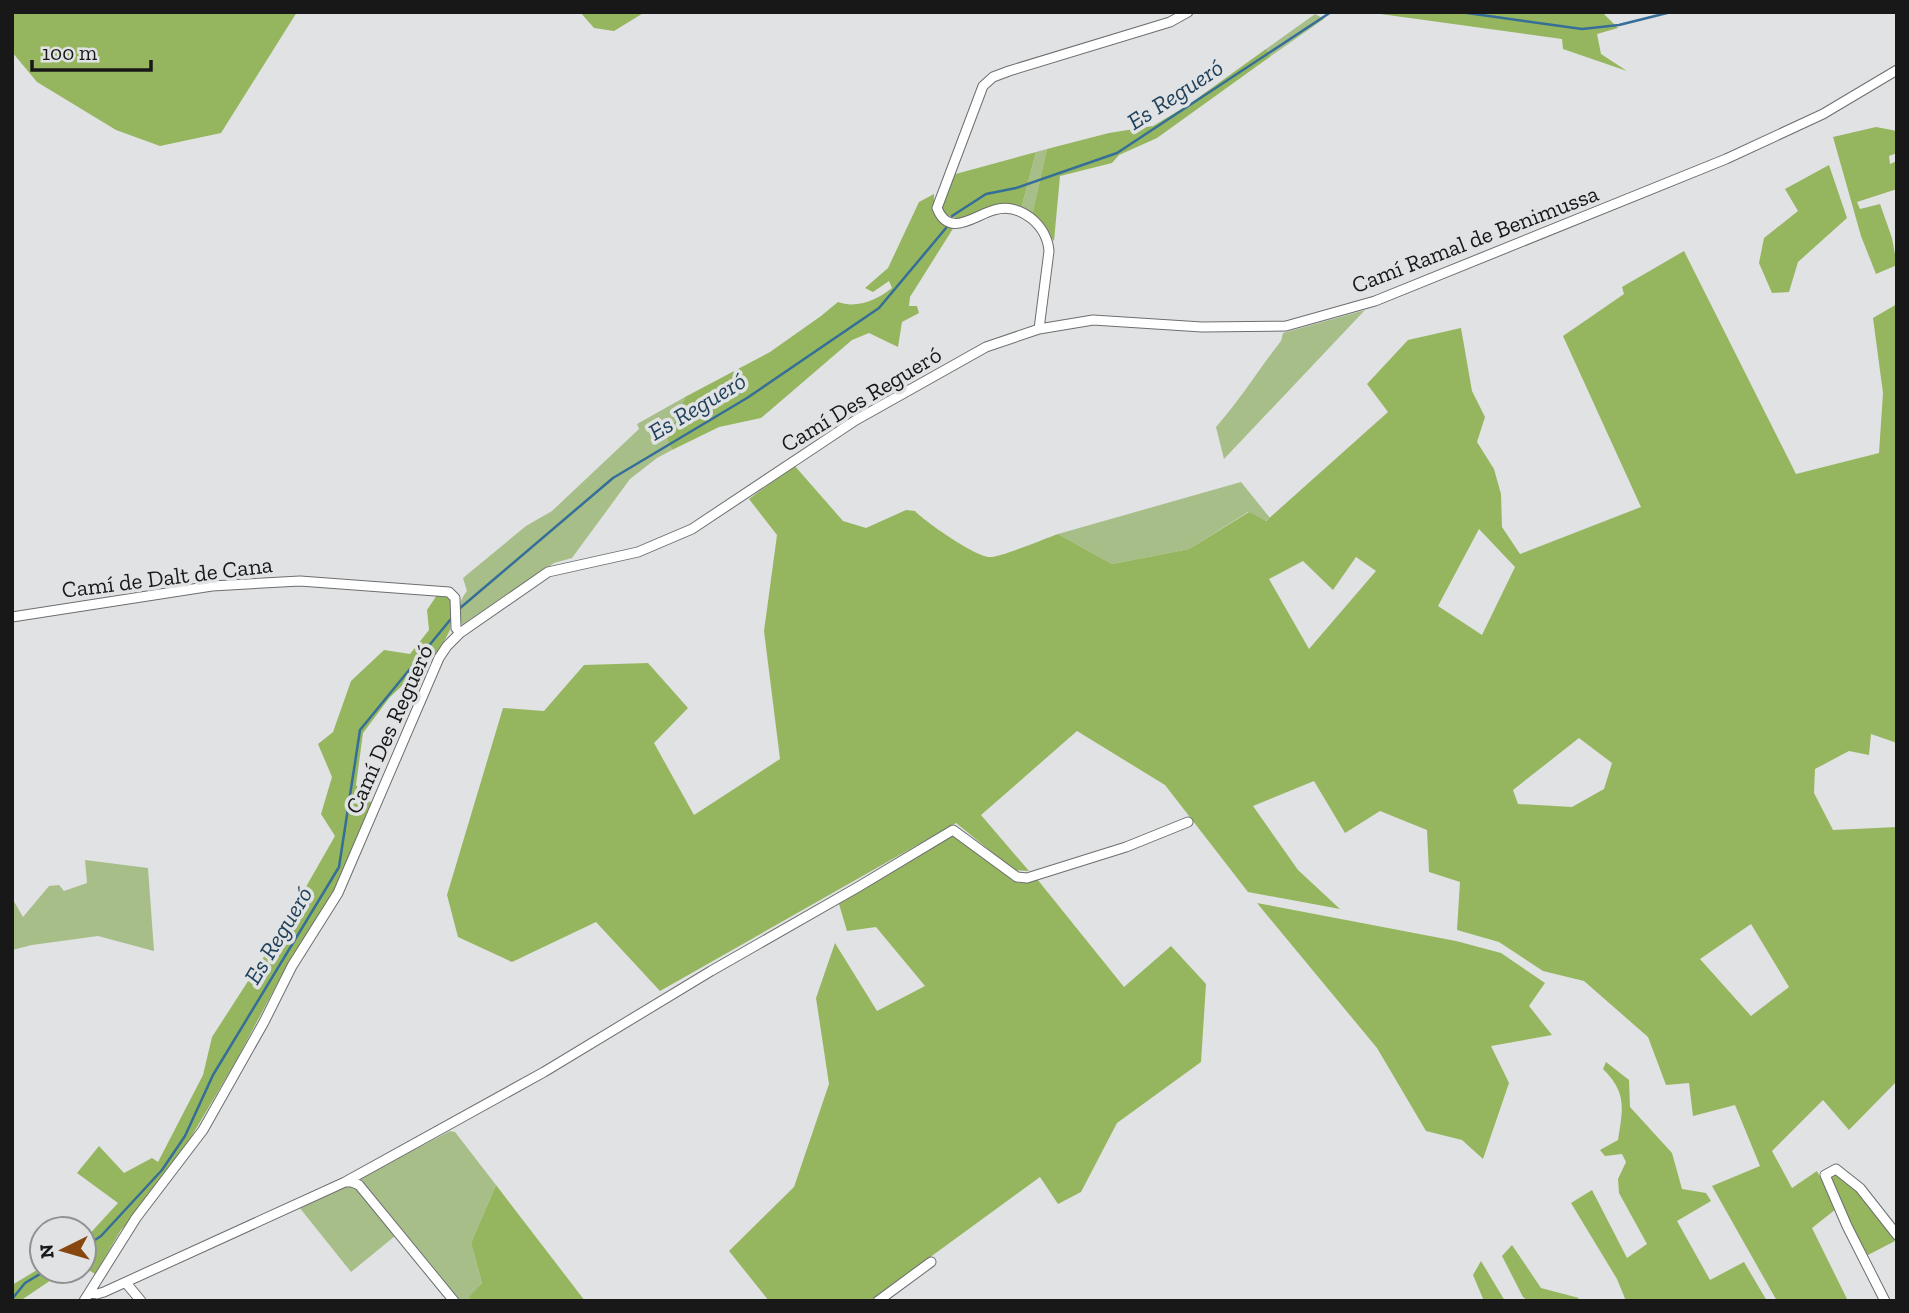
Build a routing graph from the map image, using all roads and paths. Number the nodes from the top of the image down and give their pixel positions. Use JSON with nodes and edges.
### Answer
{"nodes":[{"id":1,"x":1188,"y":12,"type":"edge"},
{"id":2,"x":1897,"y":70,"type":"edge"},
{"id":3,"x":1039,"y":329,"type":"junction"},
{"id":4,"x":12,"y":617,"type":"edge"},
{"id":5,"x":460,"y":633,"type":"junction"},
{"id":6,"x":1188,"y":822,"type":"dead end"},
{"id":7,"x":345,"y":1182,"type":"junction"},
{"id":8,"x":1897,"y":1235,"type":"edge"},
{"id":9,"x":931,"y":1262,"type":"dead end"},
{"id":10,"x":126,"y":1283,"type":"junction"},
{"id":11,"x":87,"y":1296,"type":"edge"},
{"id":12,"x":141,"y":1301,"type":"edge"},
{"id":13,"x":454,"y":1301,"type":"edge"},
{"id":14,"x":878,"y":1301,"type":"edge"},
{"id":15,"x":1885,"y":1301,"type":"edge"}],
"edges":[{"from":1,"to":3,"type":"street"},
{"from":2,"to":3,"type":"street","name":"Camí Ramal de Benimussa"},
{"from":3,"to":5,"type":"street","name":"Camí Des Regueró"},
{"from":4,"to":5,"type":"street","name":"Camí de Dalt de Cana"},
{"from":5,"to":11,"type":"street","name":"Camí Des Regueró"},
{"from":6,"to":7,"type":"street"},
{"from":7,"to":10,"type":"street"},
{"from":7,"to":13,"type":"street"},
{"from":8,"to":15,"type":"street"},
{"from":9,"to":14,"type":"street"},
{"from":10,"to":11,"type":"street"},
{"from":10,"to":12,"type":"street"}]}
